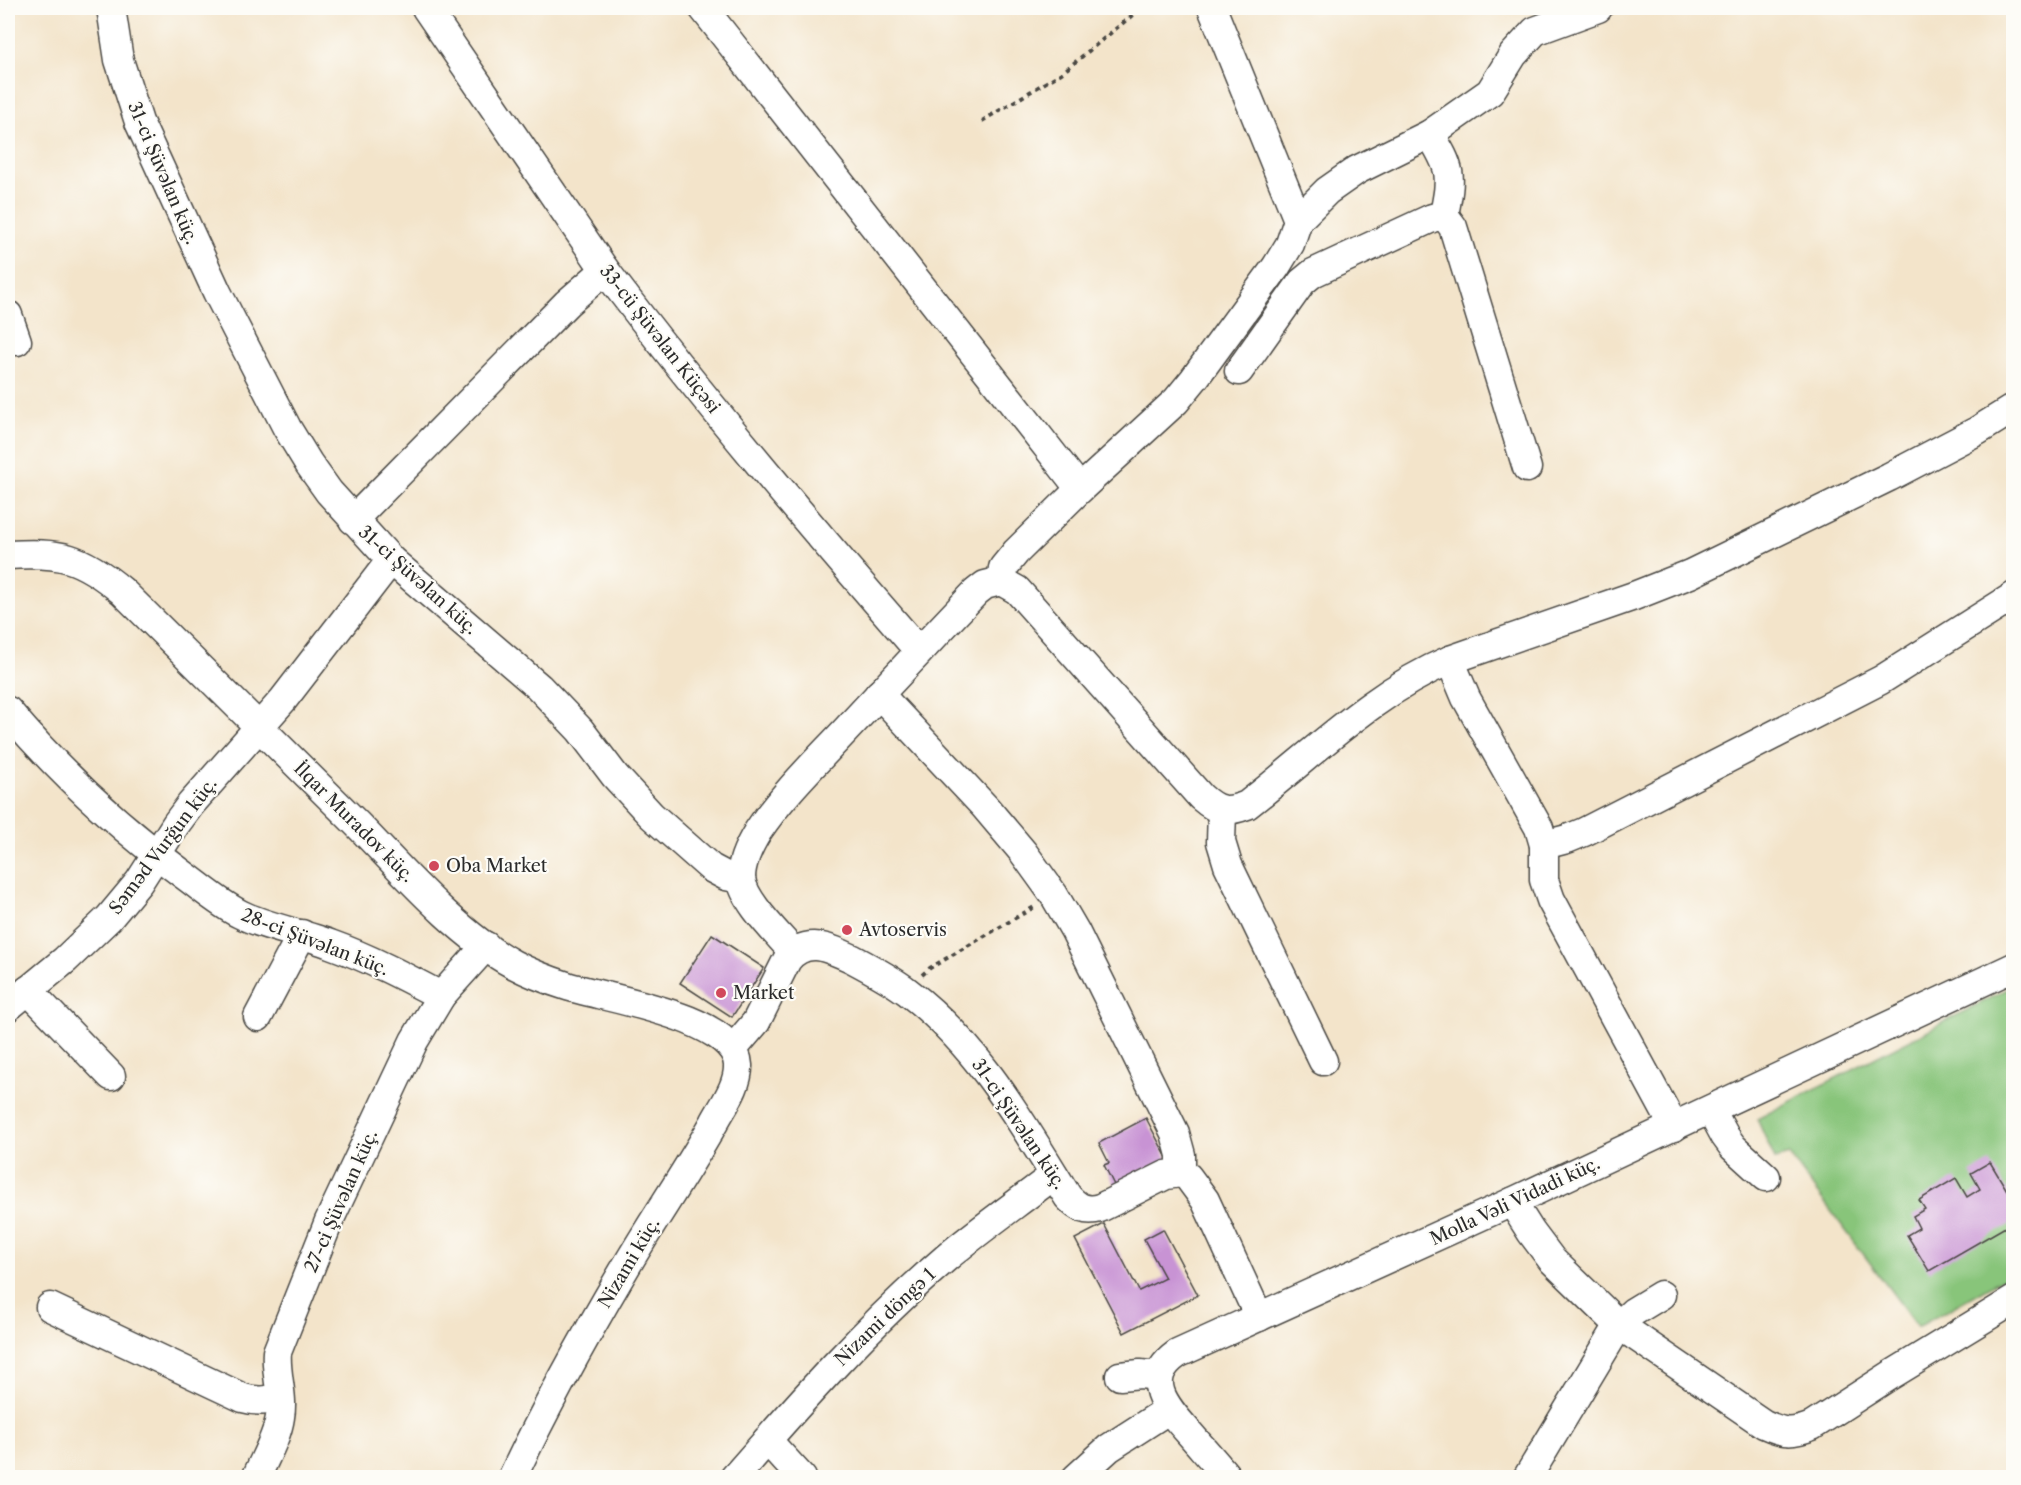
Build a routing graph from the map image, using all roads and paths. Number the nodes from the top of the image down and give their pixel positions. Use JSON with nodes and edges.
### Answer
{"nodes":[{"id":1,"x":111,"y":8,"type":"edge"},
{"id":2,"x":426,"y":8,"type":"edge"},
{"id":3,"x":703,"y":8,"type":"edge"},
{"id":4,"x":1141,"y":8,"type":"edge"},
{"id":5,"x":1212,"y":8,"type":"edge"},
{"id":6,"x":1598,"y":8,"type":"edge"},
{"id":7,"x":1560,"y":14,"type":"edge"},
{"id":8,"x":982,"y":120,"type":"dead end"},
{"id":9,"x":1430,"y":134,"type":"junction"},
{"id":10,"x":1444,"y":215,"type":"junction"},
{"id":11,"x":1298,"y":220,"type":"junction"},
{"id":12,"x":605,"y":270,"type":"junction"},
{"id":13,"x":1239,"y":371,"type":"dead end"},
{"id":14,"x":2010,"y":417,"type":"edge"},
{"id":15,"x":1527,"y":468,"type":"dead end"},
{"id":16,"x":1080,"y":489,"type":"junction"},
{"id":17,"x":353,"y":520,"type":"junction"},
{"id":18,"x":8,"y":555,"type":"edge"},
{"id":19,"x":391,"y":560,"type":"junction"},
{"id":20,"x":1001,"y":581,"type":"junction"},
{"id":21,"x":2013,"y":596,"type":"edge"},
{"id":22,"x":919,"y":651,"type":"junction"},
{"id":23,"x":1450,"y":660,"type":"junction"},
{"id":24,"x":879,"y":694,"type":"junction"},
{"id":25,"x":8,"y":711,"type":"edge"},
{"id":26,"x":260,"y":728,"type":"junction"},
{"id":27,"x":1222,"y":811,"type":"junction"},
{"id":28,"x":1544,"y":845,"type":"junction"},
{"id":29,"x":157,"y":855,"type":"junction"},
{"id":30,"x":741,"y":879,"type":"junction"},
{"id":31,"x":1054,"y":895,"type":"junction"},
{"id":32,"x":302,"y":934,"type":"junction"},
{"id":33,"x":486,"y":946,"type":"junction"},
{"id":34,"x":793,"y":952,"type":"junction"},
{"id":35,"x":2013,"y":967,"type":"edge"},
{"id":36,"x":907,"y":991,"type":"junction"},
{"id":37,"x":441,"y":996,"type":"junction"},
{"id":38,"x":18,"y":999,"type":"edge"},
{"id":39,"x":258,"y":1017,"type":"dead end"},
{"id":40,"x":733,"y":1048,"type":"junction"},
{"id":41,"x":1323,"y":1061,"type":"dead end"},
{"id":42,"x":111,"y":1076,"type":"dead end"},
{"id":43,"x":1711,"y":1110,"type":"junction"},
{"id":44,"x":1674,"y":1127,"type":"junction"},
{"id":45,"x":1181,"y":1173,"type":"junction"},
{"id":46,"x":1054,"y":1175,"type":"junction"},
{"id":47,"x":1766,"y":1177,"type":"dead end"},
{"id":48,"x":1512,"y":1202,"type":"junction"},
{"id":49,"x":1661,"y":1295,"type":"dead end"},
{"id":50,"x":2013,"y":1300,"type":"edge"},
{"id":51,"x":50,"y":1307,"type":"dead end"},
{"id":52,"x":1259,"y":1317,"type":"junction"},
{"id":53,"x":1619,"y":1324,"type":"junction"},
{"id":54,"x":1120,"y":1376,"type":"dead end"},
{"id":55,"x":1159,"y":1377,"type":"junction"},
{"id":56,"x":280,"y":1397,"type":"junction"},
{"id":57,"x":1168,"y":1410,"type":"junction"},
{"id":58,"x":767,"y":1440,"type":"junction"},
{"id":59,"x":256,"y":1478,"type":"edge"},
{"id":60,"x":512,"y":1478,"type":"edge"},
{"id":61,"x":734,"y":1478,"type":"edge"},
{"id":62,"x":802,"y":1478,"type":"edge"},
{"id":63,"x":1076,"y":1478,"type":"edge"},
{"id":64,"x":1228,"y":1478,"type":"edge"},
{"id":65,"x":1527,"y":1478,"type":"edge"}],
"edges":[{"from":1,"to":17,"type":"street","name":"31-ci Şüvəlan küç."},
{"from":2,"to":12,"type":"street","name":"33-cü Şüvəlan Küçəsi"},
{"from":3,"to":16,"type":"street"},
{"from":4,"to":8,"type":"path"},
{"from":5,"to":11,"type":"street"},
{"from":6,"to":7,"type":"street"},
{"from":7,"to":9,"type":"street"},
{"from":9,"to":10,"type":"street"},
{"from":9,"to":11,"type":"street"},
{"from":10,"to":13,"type":"street"},
{"from":10,"to":15,"type":"street"},
{"from":11,"to":16,"type":"street"},
{"from":12,"to":17,"type":"street"},
{"from":12,"to":22,"type":"street","name":"33-cü Şüvəlan Küçəsi"},
{"from":14,"to":23,"type":"street"},
{"from":16,"to":20,"type":"street"},
{"from":17,"to":19,"type":"street","name":"31-ci Şüvəlan küç."},
{"from":18,"to":26,"type":"street","name":"İlqar Muradov küç."},
{"from":19,"to":26,"type":"street","name":"Səməd Vurğun küç."},
{"from":19,"to":30,"type":"street","name":"31-ci Şüvəlan küç."},
{"from":20,"to":22,"type":"street"},
{"from":20,"to":27,"type":"street"},
{"from":21,"to":28,"type":"street"},
{"from":22,"to":24,"type":"street"},
{"from":23,"to":27,"type":"street"},
{"from":23,"to":28,"type":"street"},
{"from":24,"to":30,"type":"street"},
{"from":24,"to":31,"type":"street"},
{"from":25,"to":29,"type":"street","name":"28-ci Şüvəlan küç."},
{"from":26,"to":29,"type":"street","name":"Səməd Vurğun küç."},
{"from":26,"to":33,"type":"street","name":"İlqar Muradov küç."},
{"from":27,"to":41,"type":"street"},
{"from":28,"to":44,"type":"street"},
{"from":29,"to":32,"type":"street","name":"28-ci Şüvəlan küç."},
{"from":29,"to":38,"type":"street","name":"Səməd Vurğun küç."},
{"from":30,"to":34,"type":"street"},
{"from":31,"to":36,"type":"path"},
{"from":31,"to":45,"type":"street"},
{"from":32,"to":37,"type":"street","name":"28-ci Şüvəlan küç."},
{"from":32,"to":39,"type":"street"},
{"from":33,"to":37,"type":"street","name":"27-ci Şüvəlan küç."},
{"from":33,"to":40,"type":"street","name":"İlqar Muradov küç."},
{"from":34,"to":36,"type":"street","name":"31-ci Şüvəlan küç."},
{"from":34,"to":40,"type":"street"},
{"from":35,"to":43,"type":"street","name":"Molla Vəli Vidadi küç."},
{"from":36,"to":46,"type":"street","name":"31-ci Şüvəlan küç."},
{"from":37,"to":56,"type":"street","name":"27-ci Şüvəlan küç."},
{"from":38,"to":42,"type":"street"},
{"from":40,"to":60,"type":"street","name":"Nizami küç."},
{"from":43,"to":44,"type":"street","name":"Molla Vəli Vidadi küç."},
{"from":43,"to":47,"type":"street"},
{"from":44,"to":48,"type":"street","name":"Molla Vəli Vidadi küç."},
{"from":45,"to":46,"type":"street","name":"31-ci Şüvəlan küç."},
{"from":45,"to":52,"type":"street"},
{"from":46,"to":58,"type":"street","name":"Nizami döngə 1"},
{"from":48,"to":52,"type":"street","name":"Molla Vəli Vidadi küç."},
{"from":48,"to":53,"type":"street"},
{"from":49,"to":53,"type":"street"},
{"from":50,"to":53,"type":"street"},
{"from":51,"to":56,"type":"street"},
{"from":52,"to":55,"type":"street","name":"Molla Vəli Vidadi küç."},
{"from":53,"to":65,"type":"street"},
{"from":54,"to":55,"type":"street"},
{"from":55,"to":57,"type":"street"},
{"from":56,"to":59,"type":"street","name":"27-ci Şüvəlan küç."},
{"from":57,"to":63,"type":"street"},
{"from":57,"to":64,"type":"street"},
{"from":58,"to":61,"type":"street","name":"Nizami döngə 1"},
{"from":58,"to":62,"type":"street"}]}
